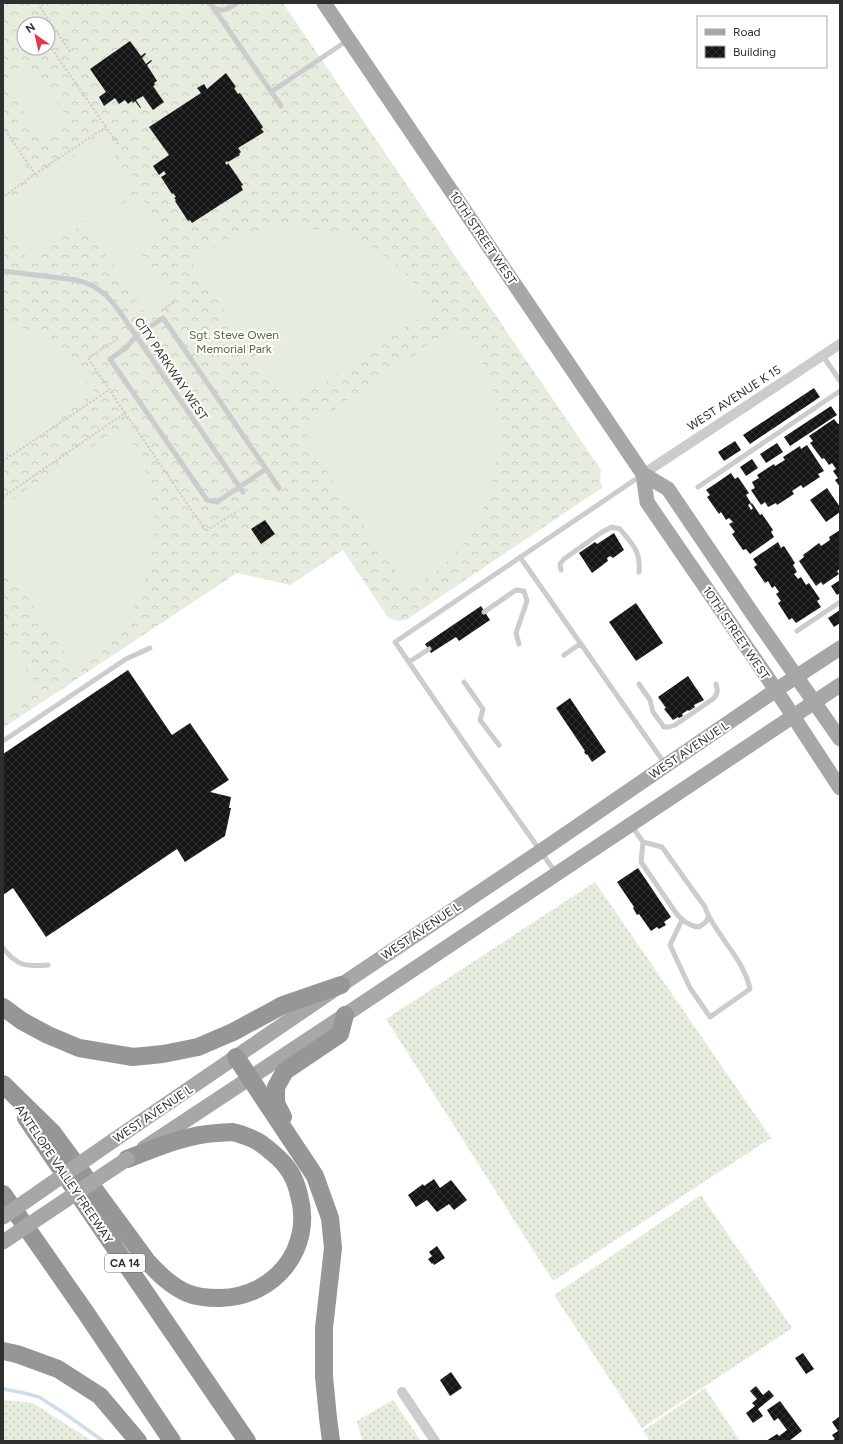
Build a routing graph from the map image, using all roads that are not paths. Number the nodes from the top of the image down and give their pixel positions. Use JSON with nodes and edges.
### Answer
{"nodes":[{"id":1,"x":237,"y":3,"type":"edge"},
{"id":2,"x":324,"y":3,"type":"edge"},
{"id":3,"x":212,"y":4,"type":"edge"},
{"id":4,"x":349,"y":39,"type":"junction"},
{"id":5,"x":271,"y":92,"type":"junction"},
{"id":6,"x":281,"y":106,"type":"dead end"},
{"id":7,"x":3,"y":271,"type":"edge"},
{"id":8,"x":136,"y":336,"type":"junction"},
{"id":9,"x":840,"y":344,"type":"edge"},
{"id":10,"x":823,"y":356,"type":"junction"},
{"id":11,"x":840,"y":381,"type":"edge"},
{"id":12,"x":840,"y":391,"type":"edge"},
{"id":13,"x":266,"y":469,"type":"junction"},
{"id":14,"x":643,"y":474,"type":"junction"},
{"id":15,"x":239,"y":487,"type":"junction"},
{"id":16,"x":698,"y":487,"type":"dead end"},
{"id":17,"x":279,"y":488,"type":"dead end"},
{"id":18,"x":243,"y":492,"type":"dead end"},
{"id":19,"x":520,"y":557,"type":"junction"},
{"id":20,"x":561,"y":570,"type":"dead end"},
{"id":21,"x":639,"y":572,"type":"dead end"},
{"id":22,"x":840,"y":602,"type":"edge"},
{"id":23,"x":484,"y":612,"type":"dead end"},
{"id":24,"x":797,"y":631,"type":"dead end"},
{"id":25,"x":519,"y":644,"type":"dead end"},
{"id":26,"x":580,"y":644,"type":"junction"},
{"id":27,"x":150,"y":648,"type":"dead end"},
{"id":28,"x":840,"y":648,"type":"edge"},
{"id":29,"x":429,"y":649,"type":"dead end"},
{"id":30,"x":564,"y":655,"type":"dead end"},
{"id":31,"x":409,"y":662,"type":"junction"},
{"id":32,"x":797,"y":676,"type":"junction"},
{"id":33,"x":464,"y":682,"type":"dead end"},
{"id":34,"x":639,"y":684,"type":"dead end"},
{"id":35,"x":716,"y":684,"type":"dead end"},
{"id":36,"x":840,"y":685,"type":"edge"},
{"id":37,"x":776,"y":690,"type":"junction"},
{"id":38,"x":815,"y":702,"type":"junction"},
{"id":39,"x":793,"y":716,"type":"junction"},
{"id":40,"x":840,"y":739,"type":"edge"},
{"id":41,"x":3,"y":741,"type":"edge"},
{"id":42,"x":499,"y":745,"type":"dead end"},
{"id":43,"x":666,"y":765,"type":"junction"},
{"id":44,"x":840,"y":788,"type":"edge"},
{"id":45,"x":631,"y":824,"type":"junction"},
{"id":46,"x":643,"y":842,"type":"junction"},
{"id":47,"x":542,"y":851,"type":"junction"},
{"id":48,"x":557,"y":874,"type":"junction"},
{"id":49,"x":708,"y":917,"type":"junction"},
{"id":50,"x":682,"y":920,"type":"junction"},
{"id":51,"x":3,"y":948,"type":"edge"},
{"id":52,"x":48,"y":965,"type":"dead end"},
{"id":53,"x":341,"y":985,"type":"junction"},
{"id":54,"x":3,"y":1007,"type":"edge"},
{"id":55,"x":345,"y":1015,"type":"junction"},
{"id":56,"x":236,"y":1057,"type":"junction"},
{"id":57,"x":250,"y":1078,"type":"junction"},
{"id":58,"x":3,"y":1084,"type":"edge"},
{"id":59,"x":289,"y":1137,"type":"junction"},
{"id":60,"x":127,"y":1159,"type":"junction"},
{"id":61,"x":3,"y":1194,"type":"edge"},
{"id":62,"x":3,"y":1211,"type":"edge"},
{"id":63,"x":3,"y":1216,"type":"edge"},
{"id":64,"x":3,"y":1242,"type":"edge"},
{"id":65,"x":86,"y":1313,"type":"junction"},
{"id":66,"x":3,"y":1351,"type":"edge"},
{"id":67,"x":402,"y":1392,"type":"dead end"},
{"id":68,"x":138,"y":1441,"type":"edge"},
{"id":69,"x":172,"y":1441,"type":"edge"},
{"id":70,"x":247,"y":1441,"type":"edge"},
{"id":71,"x":331,"y":1441,"type":"edge"},
{"id":72,"x":435,"y":1441,"type":"edge"}],
"edges":[{"from":1,"to":3,"type":"lane"},
{"from":2,"to":4,"type":"main road","name":"10TH STREET WEST"},
{"from":3,"to":5,"type":"lane"},
{"from":4,"to":5,"type":"lane"},
{"from":4,"to":14,"type":"main road","name":"10TH STREET WEST"},
{"from":5,"to":6,"type":"lane"},
{"from":7,"to":8,"type":"lane","name":"CITY PARKWAY WEST"},
{"from":8,"to":13,"type":"lane"},
{"from":8,"to":15,"type":"lane","name":"CITY PARKWAY WEST"},
{"from":8,"to":15,"type":"lane"},
{"from":9,"to":10,"type":"street","name":"WEST AVENUE K 15"},
{"from":10,"to":11,"type":"lane"},
{"from":10,"to":14,"type":"street","name":"WEST AVENUE K 15"},
{"from":12,"to":16,"type":"lane"},
{"from":13,"to":15,"type":"lane"},
{"from":13,"to":17,"type":"lane"},
{"from":14,"to":19,"type":"lane"},
{"from":14,"to":32,"type":"main road","name":"10TH STREET WEST"},
{"from":14,"to":37,"type":"main road","name":"10TH STREET WEST"},
{"from":15,"to":18,"type":"lane","name":"CITY PARKWAY WEST"},
{"from":19,"to":26,"type":"lane"},
{"from":19,"to":31,"type":"lane"},
{"from":20,"to":21,"type":"lane"},
{"from":22,"to":24,"type":"lane"},
{"from":23,"to":25,"type":"lane"},
{"from":26,"to":30,"type":"lane"},
{"from":26,"to":43,"type":"lane"},
{"from":27,"to":41,"type":"lane"},
{"from":28,"to":32,"type":"main road","name":"WEST AVENUE L"},
{"from":29,"to":31,"type":"lane"},
{"from":31,"to":47,"type":"lane"},
{"from":32,"to":37,"type":"main road","name":"WEST AVENUE L"},
{"from":32,"to":38,"type":"main road","name":"10TH STREET WEST"},
{"from":33,"to":42,"type":"lane"},
{"from":34,"to":35,"type":"lane"},
{"from":36,"to":38,"type":"main road","name":"WEST AVENUE L"},
{"from":37,"to":39,"type":"main road","name":"10TH STREET WEST"},
{"from":37,"to":43,"type":"main road","name":"WEST AVENUE L"},
{"from":38,"to":39,"type":"main road","name":"WEST AVENUE L"},
{"from":38,"to":40,"type":"main road","name":"10TH STREET WEST"},
{"from":39,"to":44,"type":"main road","name":"10TH STREET WEST"},
{"from":39,"to":45,"type":"main road","name":"WEST AVENUE L"},
{"from":43,"to":47,"type":"main road","name":"WEST AVENUE L"},
{"from":45,"to":46,"type":"lane"},
{"from":45,"to":48,"type":"main road","name":"WEST AVENUE L"},
{"from":46,"to":49,"type":"lane"},
{"from":46,"to":50,"type":"lane"},
{"from":47,"to":48,"type":"lane"},
{"from":47,"to":53,"type":"main road","name":"WEST AVENUE L"},
{"from":48,"to":55,"type":"main road","name":"WEST AVENUE L"},
{"from":49,"to":50,"type":"lane"},
{"from":49,"to":50,"type":"lane"},
{"from":51,"to":52,"type":"lane"},
{"from":53,"to":54,"type":"highway"},
{"from":53,"to":56,"type":"main road","name":"WEST AVENUE L"},
{"from":55,"to":57,"type":"main road","name":"WEST AVENUE L"},
{"from":55,"to":59,"type":"highway"},
{"from":56,"to":57,"type":"highway"},
{"from":56,"to":63,"type":"main road","name":"WEST AVENUE L","bridge":true},
{"from":57,"to":59,"type":"highway"},
{"from":57,"to":60,"type":"main road","name":"WEST AVENUE L"},
{"from":58,"to":60,"type":"highway"},
{"from":58,"to":70,"type":"highway","name":"ANTELOPE VALLEY FREEWAY","number":"CA 14"},
{"from":59,"to":71,"type":"highway"},
{"from":60,"to":64,"type":"main road","name":"WEST AVENUE L","bridge":true},
{"from":61,"to":65,"type":"highway"},
{"from":62,"to":65,"type":"highway"},
{"from":65,"to":69,"type":"highway"},
{"from":66,"to":68,"type":"highway"},
{"from":67,"to":72,"type":"street"}]}
